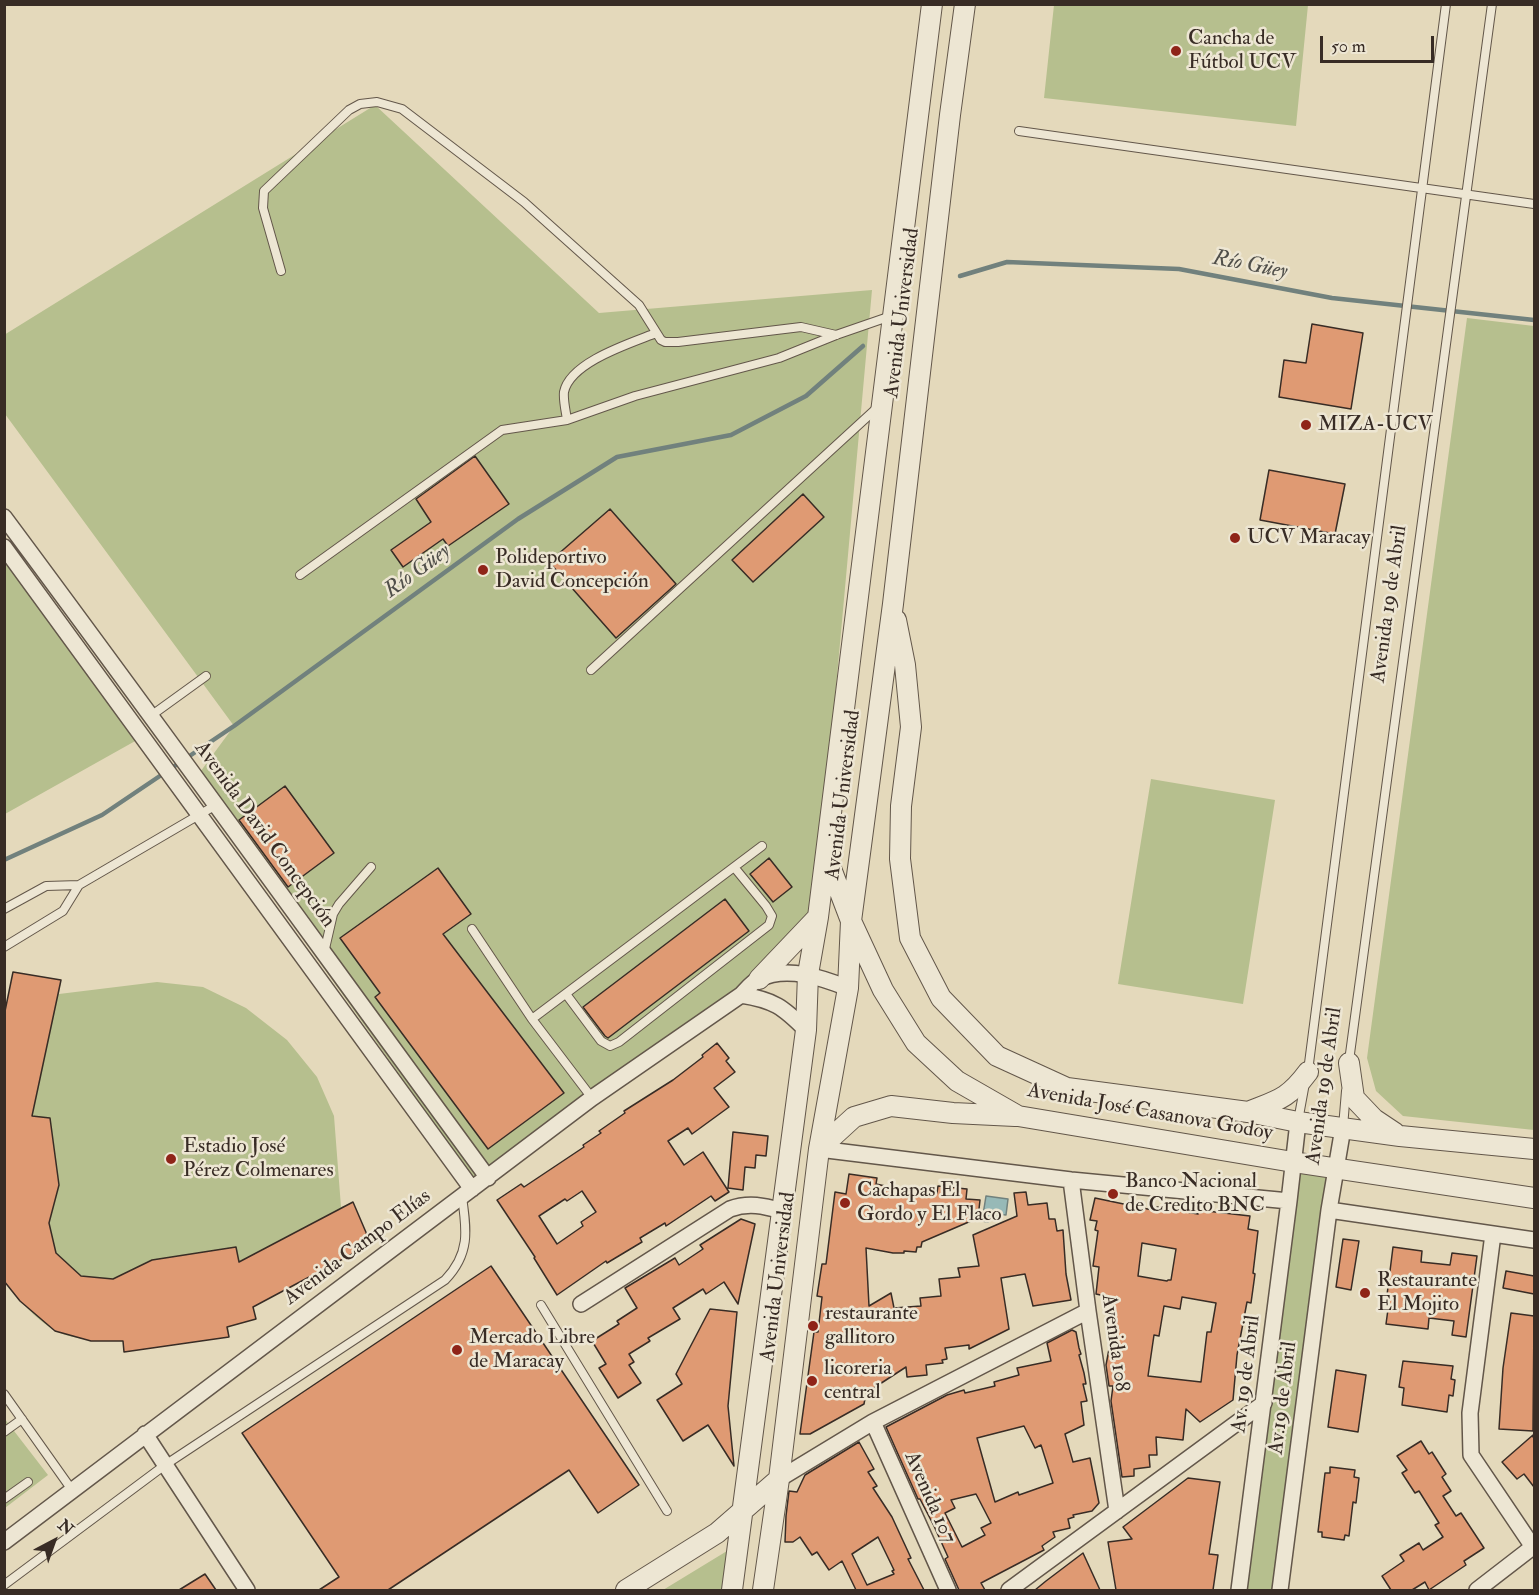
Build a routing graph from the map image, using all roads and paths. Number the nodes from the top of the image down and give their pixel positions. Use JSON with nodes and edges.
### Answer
{"nodes":[{"id":1,"x":932,"y":4,"type":"edge"},
{"id":2,"x":965,"y":4,"type":"edge"},
{"id":3,"x":1446,"y":4,"type":"edge"},
{"id":4,"x":1492,"y":4,"type":"edge"},
{"id":5,"x":918,"y":108,"type":"junction"},
{"id":6,"x":950,"y":115,"type":"junction"},
{"id":7,"x":1019,"y":131,"type":"dead end"},
{"id":8,"x":1422,"y":189,"type":"junction"},
{"id":9,"x":1467,"y":195,"type":"junction"},
{"id":10,"x":1534,"y":204,"type":"edge"},
{"id":11,"x":281,"y":271,"type":"dead end"},
{"id":12,"x":893,"y":315,"type":"junction"},
{"id":13,"x":656,"y":333,"type":"junction"},
{"id":14,"x":836,"y":335,"type":"junction"},
{"id":15,"x":882,"y":404,"type":"junction"},
{"id":16,"x":567,"y":420,"type":"junction"},
{"id":17,"x":4,"y":517,"type":"edge"},
{"id":18,"x":4,"y":547,"type":"edge"},
{"id":19,"x":300,"y":575,"type":"dead end"},
{"id":20,"x":893,"y":604,"type":"junction"},
{"id":21,"x":591,"y":670,"type":"dead end"},
{"id":22,"x":206,"y":676,"type":"dead end"},
{"id":23,"x":152,"y":715,"type":"junction"},
{"id":24,"x":216,"y":805,"type":"junction"},
{"id":25,"x":200,"y":814,"type":"junction"},
{"id":26,"x":762,"y":846,"type":"dead end"},
{"id":27,"x":826,"y":855,"type":"junction"},
{"id":28,"x":371,"y":867,"type":"dead end"},
{"id":29,"x":734,"y":867,"type":"junction"},
{"id":30,"x":79,"y":885,"type":"junction"},
{"id":31,"x":4,"y":909,"type":"edge"},
{"id":32,"x":818,"y":917,"type":"junction"},
{"id":33,"x":851,"y":921,"type":"junction"},
{"id":34,"x":472,"y":929,"type":"dead end"},
{"id":35,"x":4,"y":947,"type":"edge"},
{"id":36,"x":324,"y":954,"type":"junction"},
{"id":37,"x":808,"y":974,"type":"junction"},
{"id":38,"x":759,"y":979,"type":"junction"},
{"id":39,"x":848,"y":988,"type":"junction"},
{"id":40,"x":566,"y":994,"type":"junction"},
{"id":41,"x":741,"y":995,"type":"junction"},
{"id":42,"x":532,"y":1019,"type":"junction"},
{"id":43,"x":806,"y":1030,"type":"junction"},
{"id":44,"x":1349,"y":1064,"type":"junction"},
{"id":45,"x":1308,"y":1072,"type":"junction"},
{"id":46,"x":592,"y":1098,"type":"junction"},
{"id":47,"x":1248,"y":1112,"type":"junction"},
{"id":48,"x":1018,"y":1116,"type":"junction"},
{"id":49,"x":1298,"y":1122,"type":"junction"},
{"id":50,"x":1343,"y":1128,"type":"junction"},
{"id":51,"x":1400,"y":1136,"type":"junction"},
{"id":52,"x":819,"y":1149,"type":"junction"},
{"id":53,"x":1534,"y":1149,"type":"edge"},
{"id":54,"x":1293,"y":1162,"type":"junction"},
{"id":55,"x":1336,"y":1168,"type":"junction"},
{"id":56,"x":488,"y":1178,"type":"junction"},
{"id":57,"x":1071,"y":1180,"type":"junction"},
{"id":58,"x":467,"y":1193,"type":"junction"},
{"id":59,"x":1534,"y":1198,"type":"edge"},
{"id":60,"x":1289,"y":1201,"type":"junction"},
{"id":61,"x":1329,"y":1210,"type":"junction"},
{"id":62,"x":783,"y":1211,"type":"junction"},
{"id":63,"x":1493,"y":1234,"type":"junction"},
{"id":64,"x":1534,"y":1240,"type":"edge"},
{"id":65,"x":581,"y":1304,"type":"dead end"},
{"id":66,"x":541,"y":1305,"type":"dead end"},
{"id":67,"x":1088,"y":1311,"type":"junction"},
{"id":68,"x":4,"y":1394,"type":"edge"},
{"id":69,"x":1264,"y":1403,"type":"junction"},
{"id":70,"x":22,"y":1419,"type":"junction"},
{"id":71,"x":873,"y":1422,"type":"junction"},
{"id":72,"x":4,"y":1432,"type":"edge"},
{"id":73,"x":145,"y":1434,"type":"junction"},
{"id":74,"x":165,"y":1465,"type":"junction"},
{"id":75,"x":779,"y":1479,"type":"junction"},
{"id":76,"x":28,"y":1482,"type":"dead end"},
{"id":77,"x":72,"y":1490,"type":"junction"},
{"id":78,"x":4,"y":1499,"type":"edge"},
{"id":79,"x":667,"y":1511,"type":"dead end"},
{"id":80,"x":742,"y":1511,"type":"junction"},
{"id":81,"x":1117,"y":1511,"type":"junction"},
{"id":82,"x":4,"y":1542,"type":"edge"},
{"id":83,"x":1534,"y":1547,"type":"edge"},
{"id":84,"x":4,"y":1585,"type":"edge"},
{"id":85,"x":247,"y":1590,"type":"edge"},
{"id":86,"x":626,"y":1590,"type":"edge"},
{"id":87,"x":732,"y":1590,"type":"edge"},
{"id":88,"x":763,"y":1590,"type":"edge"},
{"id":89,"x":948,"y":1590,"type":"edge"},
{"id":90,"x":1009,"y":1590,"type":"edge"},
{"id":91,"x":1239,"y":1590,"type":"edge"},
{"id":92,"x":1280,"y":1590,"type":"edge"},
{"id":93,"x":1477,"y":1590,"type":"edge"}],
"edges":[{"from":1,"to":5,"type":"street","name":"Avenida Universidad"},
{"from":2,"to":6,"type":"street","name":"Avenida Universidad"},
{"from":3,"to":8,"type":"lane","name":"Avenida 19 de Abril"},
{"from":4,"to":9,"type":"lane","name":"Avenida 19 de Abril"},
{"from":5,"to":6,"type":"street"},
{"from":5,"to":12,"type":"street","name":"Avenida Universidad"},
{"from":6,"to":20,"type":"street","name":"Avenida Universidad"},
{"from":7,"to":8,"type":"lane"},
{"from":8,"to":9,"type":"lane"},
{"from":8,"to":45,"type":"lane","name":"Avenida 19 de Abril"},
{"from":9,"to":10,"type":"lane"},
{"from":9,"to":44,"type":"lane","name":"Avenida 19 de Abril"},
{"from":11,"to":13,"type":"lane"},
{"from":12,"to":14,"type":"lane"},
{"from":12,"to":15,"type":"street","name":"Avenida Universidad"},
{"from":13,"to":14,"type":"lane"},
{"from":13,"to":16,"type":"lane"},
{"from":14,"to":16,"type":"lane"},
{"from":15,"to":21,"type":"lane"},
{"from":15,"to":27,"type":"street","name":"Avenida Universidad"},
{"from":16,"to":19,"type":"lane"},
{"from":17,"to":23,"type":"street","name":"Avenida David Concepción"},
{"from":18,"to":25,"type":"street","name":"Avenida David Concepción"},
{"from":20,"to":33,"type":"street","name":"Avenida Universidad"},
{"from":20,"to":47,"type":"street","name":"Avenida José Casanova Godoy"},
{"from":22,"to":23,"type":"lane"},
{"from":23,"to":24,"type":"street","name":"Avenida David Concepción"},
{"from":24,"to":25,"type":"lane"},
{"from":24,"to":36,"type":"street","name":"Avenida David Concepción"},
{"from":25,"to":30,"type":"lane"},
{"from":25,"to":58,"type":"street","name":"Avenida David Concepción"},
{"from":26,"to":29,"type":"lane"},
{"from":27,"to":32,"type":"street","name":"Avenida Universidad"},
{"from":27,"to":33,"type":"street","name":"Avenida José Casanova Godoy"},
{"from":28,"to":36,"type":"lane"},
{"from":29,"to":40,"type":"lane"},
{"from":29,"to":40,"type":"lane"},
{"from":30,"to":31,"type":"lane"},
{"from":30,"to":35,"type":"lane"},
{"from":32,"to":37,"type":"street","name":"Avenida Universidad"},
{"from":32,"to":38,"type":"street"},
{"from":33,"to":39,"type":"street","name":"Avenida Universidad"},
{"from":33,"to":48,"type":"street","name":"Avenida José Casanova Godoy"},
{"from":34,"to":42,"type":"lane"},
{"from":36,"to":56,"type":"street","name":"Avenida David Concepción"},
{"from":37,"to":38,"type":"street"},
{"from":37,"to":39,"type":"street"},
{"from":37,"to":43,"type":"street","name":"Avenida Universidad"},
{"from":38,"to":41,"type":"street","name":"Avenida Campo Elías"},
{"from":39,"to":52,"type":"street","name":"Avenida Universidad"},
{"from":40,"to":42,"type":"lane"},
{"from":41,"to":43,"type":"street"},
{"from":41,"to":46,"type":"street","name":"Avenida Campo Elías"},
{"from":42,"to":46,"type":"lane"},
{"from":43,"to":62,"type":"street","name":"Avenida Universidad"},
{"from":44,"to":50,"type":"lane","name":"Avenida 19 de Abril"},
{"from":44,"to":51,"type":"street"},
{"from":45,"to":47,"type":"street"},
{"from":45,"to":49,"type":"lane","name":"Avenida 19 de Abril"},
{"from":46,"to":56,"type":"street","name":"Avenida Campo Elías"},
{"from":47,"to":49,"type":"street","name":"Avenida José Casanova Godoy"},
{"from":48,"to":52,"type":"street"},
{"from":48,"to":54,"type":"street","name":"Avenida José Casanova Godoy"},
{"from":49,"to":50,"type":"street","name":"Avenida José Casanova Godoy"},
{"from":49,"to":54,"type":"street","name":"Avenida 19 de Abril"},
{"from":50,"to":51,"type":"street"},
{"from":50,"to":55,"type":"street","name":"Avenida 19 de Abril"},
{"from":51,"to":53,"type":"street"},
{"from":52,"to":57,"type":"street"},
{"from":52,"to":75,"type":"street","name":"Avenida Universidad"},
{"from":54,"to":55,"type":"street","name":"Avenida José Casanova Godoy"},
{"from":54,"to":60,"type":"street","name":"Av. 19 de Abril"},
{"from":55,"to":59,"type":"street","name":"Avenida José Casanova Godoy"},
{"from":55,"to":61,"type":"street","name":"Avenida 19 de Abril"},
{"from":56,"to":58,"type":"street","name":"Avenida Campo Elías"},
{"from":57,"to":60,"type":"street"},
{"from":57,"to":67,"type":"street","name":"Avenida 108"},
{"from":58,"to":73,"type":"street","name":"Avenida Campo Elías"},
{"from":58,"to":74,"type":"lane"},
{"from":60,"to":69,"type":"street","name":"Av. 19 de Abril"},
{"from":61,"to":63,"type":"street"},
{"from":61,"to":92,"type":"street","name":"Av.19 de Abril"},
{"from":62,"to":65,"type":"street"},
{"from":62,"to":80,"type":"street","name":"Avenida Universidad"},
{"from":63,"to":64,"type":"street"},
{"from":63,"to":83,"type":"street"},
{"from":66,"to":79,"type":"lane"},
{"from":67,"to":71,"type":"street"},
{"from":67,"to":81,"type":"street","name":"Avenida 108"},
{"from":68,"to":70,"type":"lane"},
{"from":69,"to":81,"type":"street"},
{"from":69,"to":91,"type":"street","name":"Av. 19 de Abril"},
{"from":70,"to":72,"type":"lane"},
{"from":70,"to":77,"type":"lane"},
{"from":71,"to":75,"type":"street"},
{"from":71,"to":89,"type":"street","name":"Avenida 107"},
{"from":73,"to":74,"type":"street"},
{"from":73,"to":77,"type":"street","name":"Avenida Campo Elías"},
{"from":74,"to":84,"type":"lane"},
{"from":74,"to":85,"type":"street"},
{"from":75,"to":80,"type":"street"},
{"from":75,"to":88,"type":"street","name":"Avenida Universidad"},
{"from":76,"to":78,"type":"lane"},
{"from":77,"to":82,"type":"street","name":"Avenida Campo Elías"},
{"from":80,"to":86,"type":"street"},
{"from":80,"to":87,"type":"street","name":"Avenida Universidad"},
{"from":81,"to":90,"type":"street"},
{"from":83,"to":93,"type":"street"}]}
